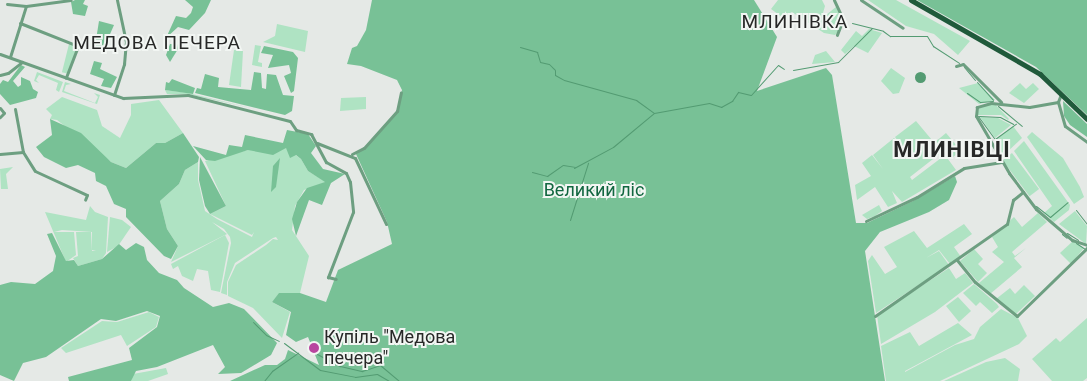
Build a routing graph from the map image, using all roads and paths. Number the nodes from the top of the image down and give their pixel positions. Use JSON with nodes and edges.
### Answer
{"nodes":[{"id":1,"x":71,"y":0,"type":"edge"},
{"id":2,"x":117,"y":0,"type":"edge"},
{"id":3,"x":862,"y":0,"type":"edge"},
{"id":4,"x":911,"y":0,"type":"edge"},
{"id":5,"x":834,"y":1,"type":"edge"},
{"id":6,"x":7,"y":4,"type":"dead end"},
{"id":7,"x":26,"y":6,"type":"junction"},
{"id":8,"x":20,"y":23,"type":"junction"},
{"id":9,"x":903,"y":28,"type":"dead end"},
{"id":10,"x":837,"y":35,"type":"dead end"},
{"id":11,"x":0,"y":54,"type":"edge"},
{"id":12,"x":10,"y":57,"type":"junction"},
{"id":13,"x":22,"y":62,"type":"junction"},
{"id":14,"x":959,"y":65,"type":"dead end"},
{"id":15,"x":0,"y":75,"type":"edge"},
{"id":16,"x":66,"y":78,"type":"junction"},
{"id":17,"x":401,"y":92,"type":"dead end"},
{"id":18,"x":1062,"y":94,"type":"junction"},
{"id":19,"x":114,"y":95,"type":"junction"},
{"id":20,"x":1002,"y":102,"type":"junction"},
{"id":21,"x":1058,"y":102,"type":"junction"},
{"id":22,"x":0,"y":108,"type":"edge"},
{"id":23,"x":15,"y":109,"type":"dead end"},
{"id":24,"x":0,"y":117,"type":"edge"},
{"id":25,"x":1087,"y":119,"type":"edge"},
{"id":26,"x":317,"y":142,"type":"junction"},
{"id":27,"x":1087,"y":142,"type":"edge"},
{"id":28,"x":23,"y":152,"type":"junction"},
{"id":29,"x":0,"y":154,"type":"edge"},
{"id":30,"x":352,"y":154,"type":"junction"},
{"id":31,"x":1002,"y":162,"type":"junction"},
{"id":32,"x":1023,"y":192,"type":"junction"},
{"id":33,"x":85,"y":200,"type":"dead end"},
{"id":34,"x":866,"y":221,"type":"dead end"},
{"id":35,"x":386,"y":224,"type":"dead end"},
{"id":36,"x":1087,"y":247,"type":"edge"},
{"id":37,"x":958,"y":260,"type":"junction"},
{"id":38,"x":336,"y":279,"type":"dead end"},
{"id":39,"x":875,"y":316,"type":"dead end"}],
"edges":[{"from":1,"to":7,"type":"street"},
{"from":2,"to":19,"type":"street"},
{"from":3,"to":9,"type":"street"},
{"from":4,"to":18,"type":"main road"},
{"from":5,"to":10,"type":"street"},
{"from":6,"to":7,"type":"street"},
{"from":7,"to":8,"type":"street"},
{"from":8,"to":12,"type":"street"},
{"from":8,"to":16,"type":"street"},
{"from":11,"to":12,"type":"street"},
{"from":12,"to":13,"type":"street"},
{"from":13,"to":15,"type":"street"},
{"from":13,"to":16,"type":"street"},
{"from":14,"to":20,"type":"street"},
{"from":16,"to":19,"type":"street"},
{"from":17,"to":30,"type":"street"},
{"from":18,"to":21,"type":"street"},
{"from":18,"to":25,"type":"main road"},
{"from":19,"to":26,"type":"street"},
{"from":20,"to":21,"type":"street"},
{"from":20,"to":31,"type":"street"},
{"from":21,"to":27,"type":"street"},
{"from":22,"to":24,"type":"street"},
{"from":23,"to":28,"type":"street"},
{"from":26,"to":30,"type":"street"},
{"from":26,"to":38,"type":"street"},
{"from":28,"to":29,"type":"street"},
{"from":28,"to":33,"type":"street"},
{"from":30,"to":35,"type":"street"},
{"from":31,"to":32,"type":"street"},
{"from":31,"to":34,"type":"street"},
{"from":32,"to":36,"type":"street"},
{"from":32,"to":37,"type":"street"},
{"from":36,"to":37,"type":"street"},
{"from":37,"to":39,"type":"street"}]}
